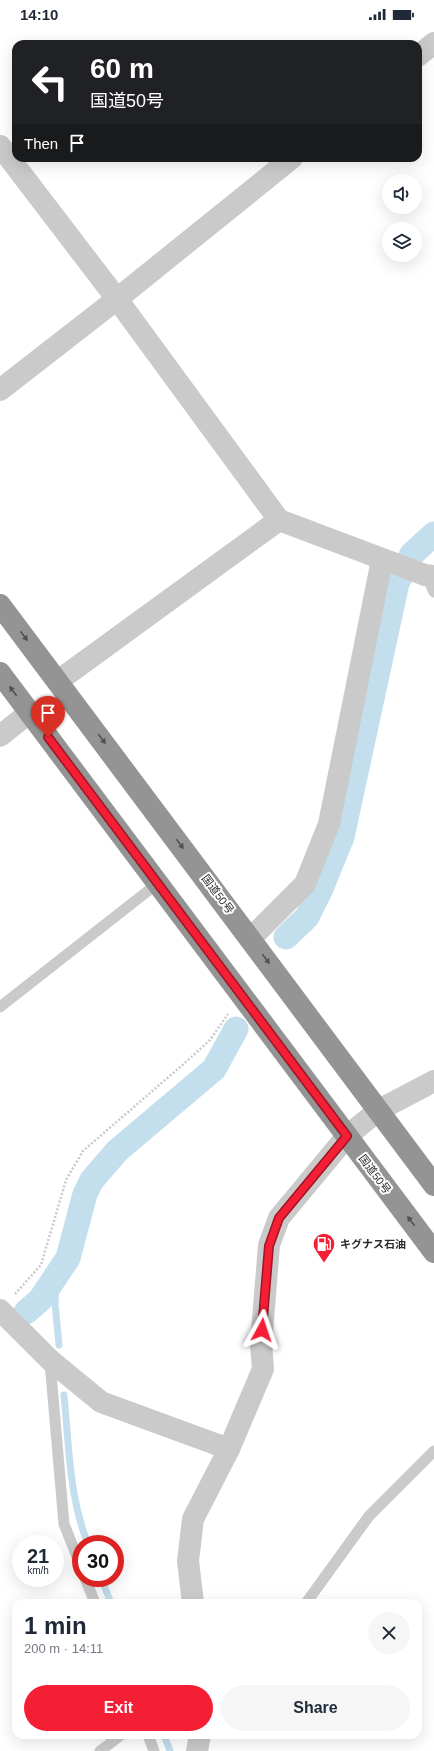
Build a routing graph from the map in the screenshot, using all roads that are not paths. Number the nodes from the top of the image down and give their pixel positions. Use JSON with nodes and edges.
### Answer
{"nodes":[{"id":1,"x":434,"y":44,"type":"edge"},
{"id":2,"x":422,"y":53,"type":"edge"},
{"id":3,"x":0,"y":146,"type":"edge"},
{"id":4,"x":12,"y":162,"type":"edge"},
{"id":5,"x":12,"y":162,"type":"edge"},
{"id":6,"x":287,"y":162,"type":"edge"},
{"id":7,"x":117,"y":299,"type":"junction"},
{"id":8,"x":0,"y":390,"type":"edge"},
{"id":9,"x":279,"y":520,"type":"junction"},
{"id":10,"x":382,"y":560,"type":"junction"},
{"id":11,"x":432,"y":578,"type":"edge"},
{"id":12,"x":0,"y":604,"type":"edge"},
{"id":13,"x":0,"y":673,"type":"edge"},
{"id":14,"x":58,"y":681,"type":"junction"},
{"id":15,"x":29,"y":713,"type":"junction"},
{"id":16,"x":0,"y":736,"type":"edge"},
{"id":17,"x":158,"y":883,"type":"junction"},
{"id":18,"x":251,"y":938,"type":"junction"},
{"id":19,"x":0,"y":1007,"type":"edge"},
{"id":20,"x":434,"y":1081,"type":"edge"},
{"id":21,"x":379,"y":1110,"type":"junction"},
{"id":22,"x":347,"y":1136,"type":"junction"},
{"id":23,"x":434,"y":1185,"type":"edge"},
{"id":24,"x":434,"y":1252,"type":"edge"},
{"id":25,"x":5,"y":1304,"type":"edge"},
{"id":26,"x":50,"y":1360,"type":"junction"},
{"id":27,"x":229,"y":1449,"type":"junction"},
{"id":28,"x":434,"y":1451,"type":"edge"},
{"id":29,"x":72,"y":1544,"type":"edge"},
{"id":30,"x":89,"y":1587,"type":"edge"},
{"id":31,"x":93,"y":1599,"type":"edge"},
{"id":32,"x":193,"y":1599,"type":"edge"},
{"id":33,"x":309,"y":1599,"type":"edge"},
{"id":34,"x":116,"y":1739,"type":"edge"},
{"id":35,"x":150,"y":1739,"type":"edge"},
{"id":36,"x":199,"y":1739,"type":"edge"},
{"id":37,"x":100,"y":1751,"type":"edge"},
{"id":38,"x":154,"y":1751,"type":"edge"},
{"id":39,"x":197,"y":1751,"type":"edge"}],
"edges":[{"from":1,"to":2,"type":"street"},
{"from":3,"to":4,"type":"street"},
{"from":5,"to":7,"type":"street"},
{"from":6,"to":7,"type":"street"},
{"from":7,"to":8,"type":"street"},
{"from":7,"to":9,"type":"street"},
{"from":9,"to":10,"type":"street"},
{"from":9,"to":14,"type":"street"},
{"from":10,"to":11,"type":"street"},
{"from":10,"to":18,"type":"street"},
{"from":12,"to":14,"type":"highway","name":"国道50号","one_way":true},
{"from":15,"to":13,"type":"highway","name":"国道50号","one_way":true},
{"from":14,"to":18,"type":"highway","name":"国道50号","one_way":true},
{"from":15,"to":16,"type":"street"},
{"from":15,"to":17,"type":"highway","name":"国道50号"},
{"from":17,"to":19,"type":"lane"},
{"from":17,"to":22,"type":"highway","name":"国道50号"},
{"from":18,"to":21,"type":"highway","name":"国道50号","one_way":true},
{"from":20,"to":21,"type":"street"},
{"from":21,"to":22,"type":"street"},
{"from":21,"to":23,"type":"highway","name":"国道50号"},
{"from":24,"to":22,"type":"highway","name":"国道50号","one_way":true},
{"from":22,"to":27,"type":"street"},
{"from":25,"to":26,"type":"street"},
{"from":26,"to":27,"type":"street"},
{"from":26,"to":29,"type":"lane"},
{"from":27,"to":32,"type":"street"},
{"from":28,"to":33,"type":"lane"},
{"from":30,"to":31,"type":"lane"},
{"from":34,"to":37,"type":"lane"},
{"from":35,"to":38,"type":"lane"},
{"from":36,"to":39,"type":"street"}]}
